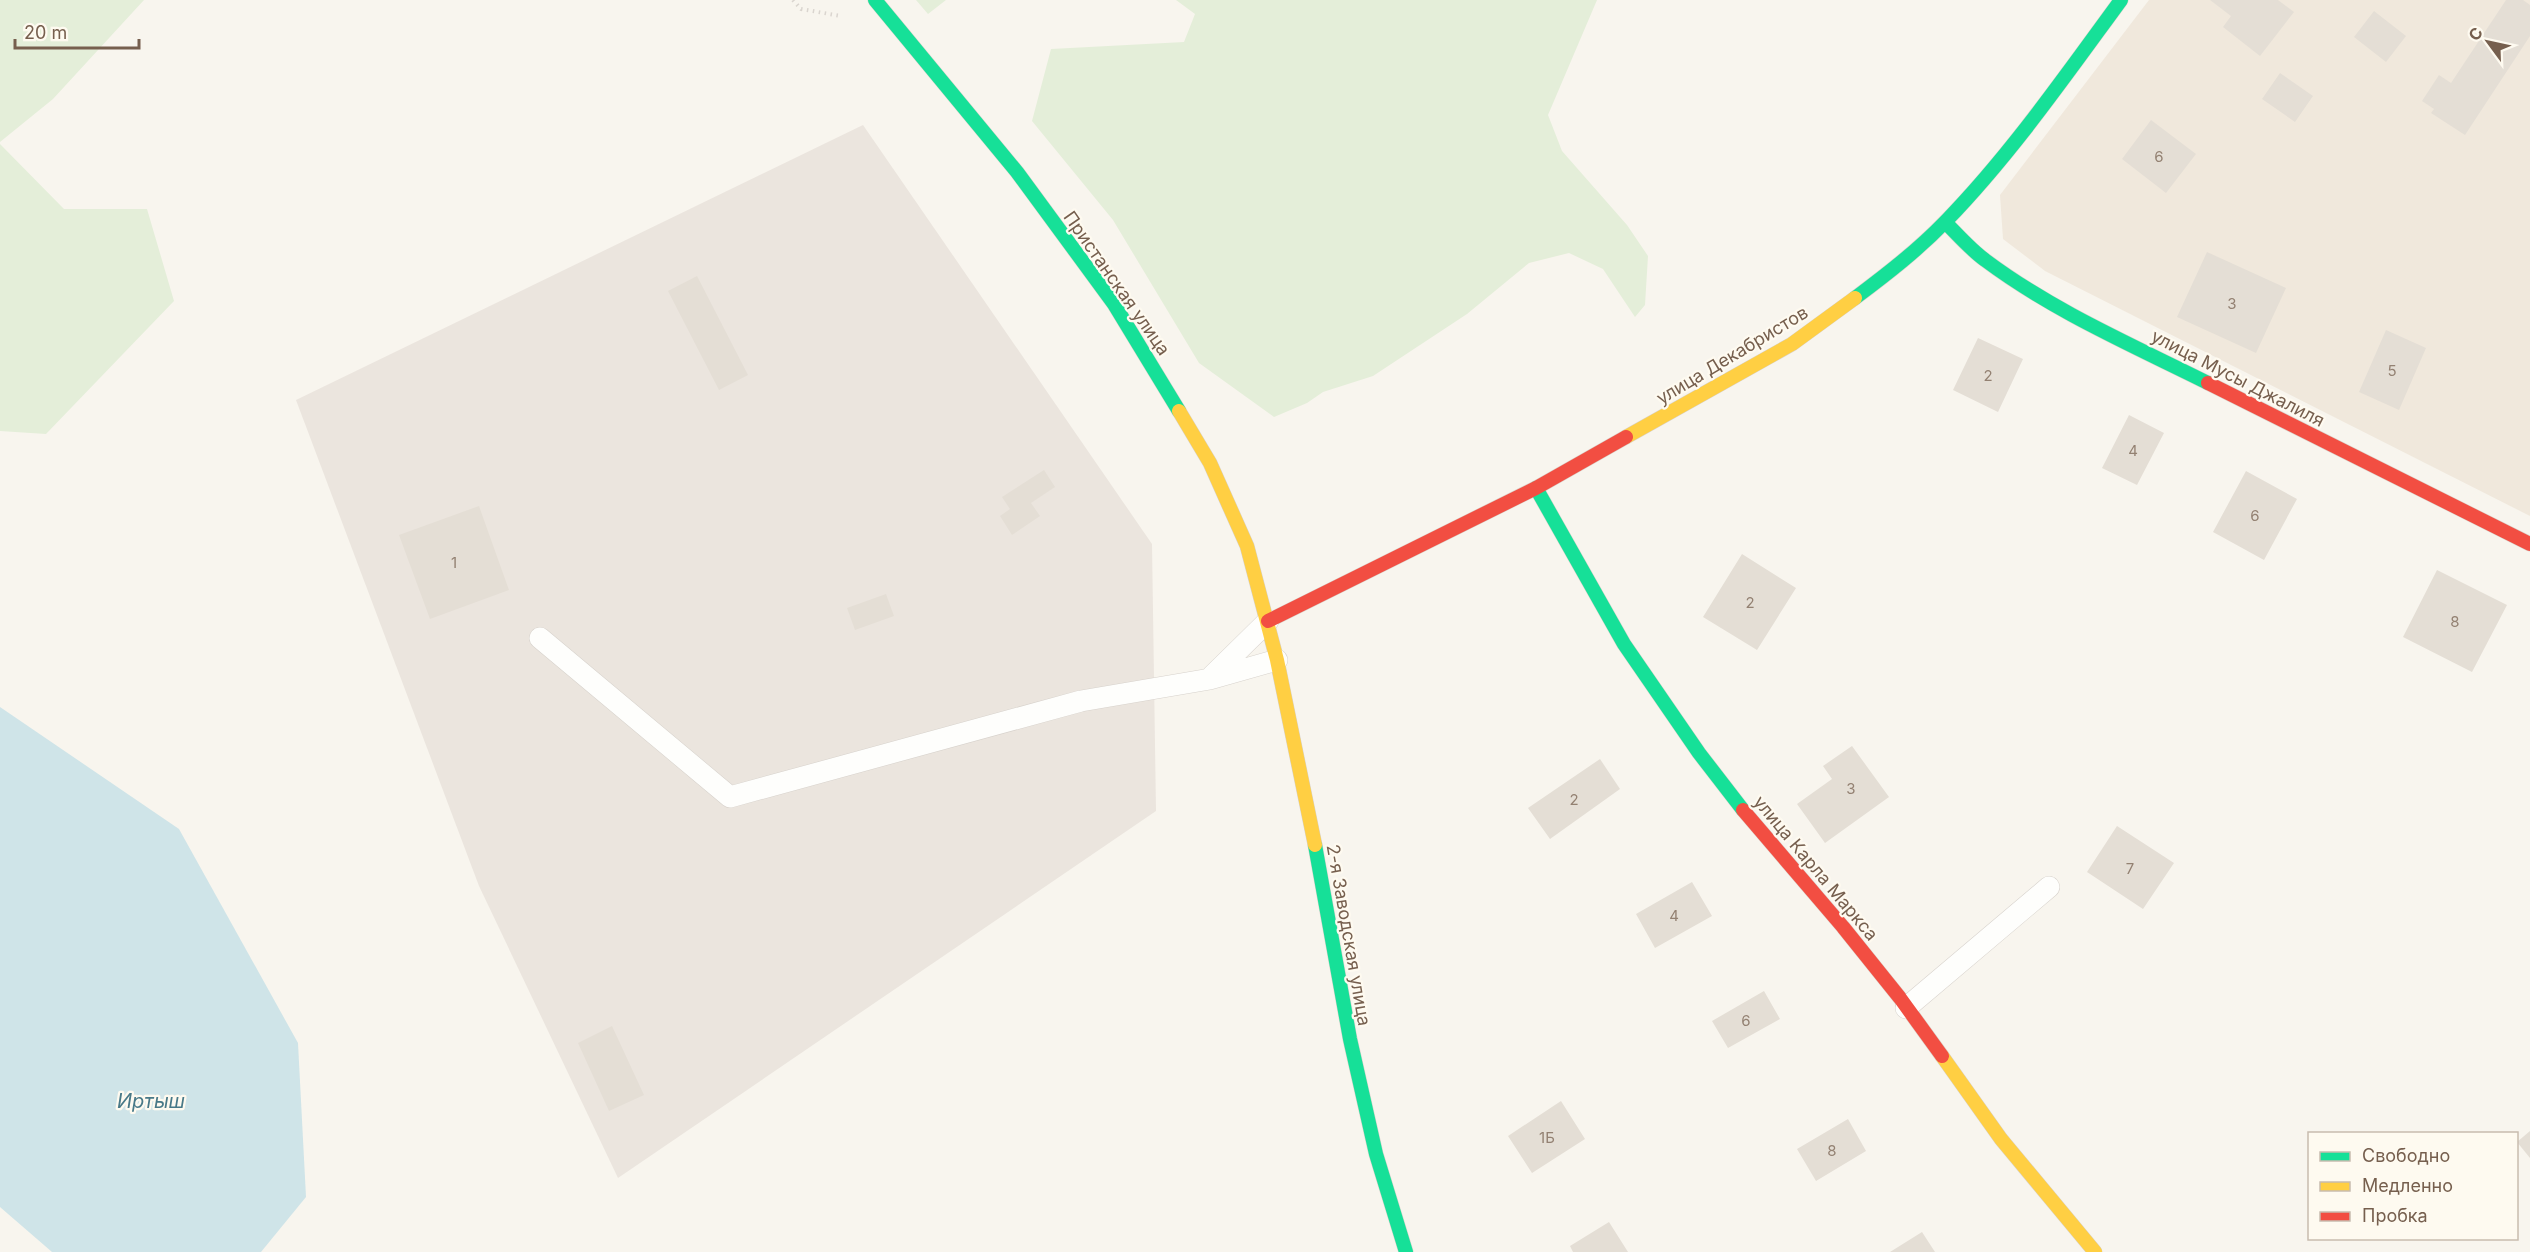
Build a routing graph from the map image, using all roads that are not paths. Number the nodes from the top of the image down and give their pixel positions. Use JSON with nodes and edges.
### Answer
{"nodes":[{"id":1,"x":875,"y":0,"type":"edge"},
{"id":2,"x":2121,"y":0,"type":"edge"},
{"id":3,"x":1945,"y":222,"type":"junction"},
{"id":4,"x":1536,"y":488,"type":"junction"},
{"id":5,"x":2530,"y":544,"type":"edge"},
{"id":6,"x":1268,"y":621,"type":"junction"},
{"id":7,"x":540,"y":638,"type":"dead end"},
{"id":8,"x":1277,"y":660,"type":"junction"},
{"id":9,"x":1210,"y":679,"type":"junction"},
{"id":10,"x":2049,"y":887,"type":"dead end"},
{"id":11,"x":1906,"y":1008,"type":"junction"},
{"id":12,"x":1406,"y":1252,"type":"edge"},
{"id":13,"x":2095,"y":1252,"type":"edge"}],
"edges":[{"from":1,"to":6,"type":"street","name":"Пристанская улица"},
{"from":2,"to":3,"type":"street","name":"улица Декабристов"},
{"from":3,"to":4,"type":"street","name":"улица Декабристов"},
{"from":3,"to":5,"type":"street","name":"улица Мусы Джалиля"},
{"from":4,"to":6,"type":"street","name":"улица Декабристов"},
{"from":4,"to":11,"type":"street","name":"улица Карла Маркса"},
{"from":6,"to":8,"type":"street","name":"2-я Заводская улица"},
{"from":6,"to":9,"type":"lane"},
{"from":7,"to":9,"type":"lane"},
{"from":8,"to":9,"type":"lane"},
{"from":8,"to":12,"type":"street","name":"2-я Заводская улица"},
{"from":10,"to":11,"type":"lane"},
{"from":11,"to":13,"type":"street","name":"улица Карла Маркса"}]}
